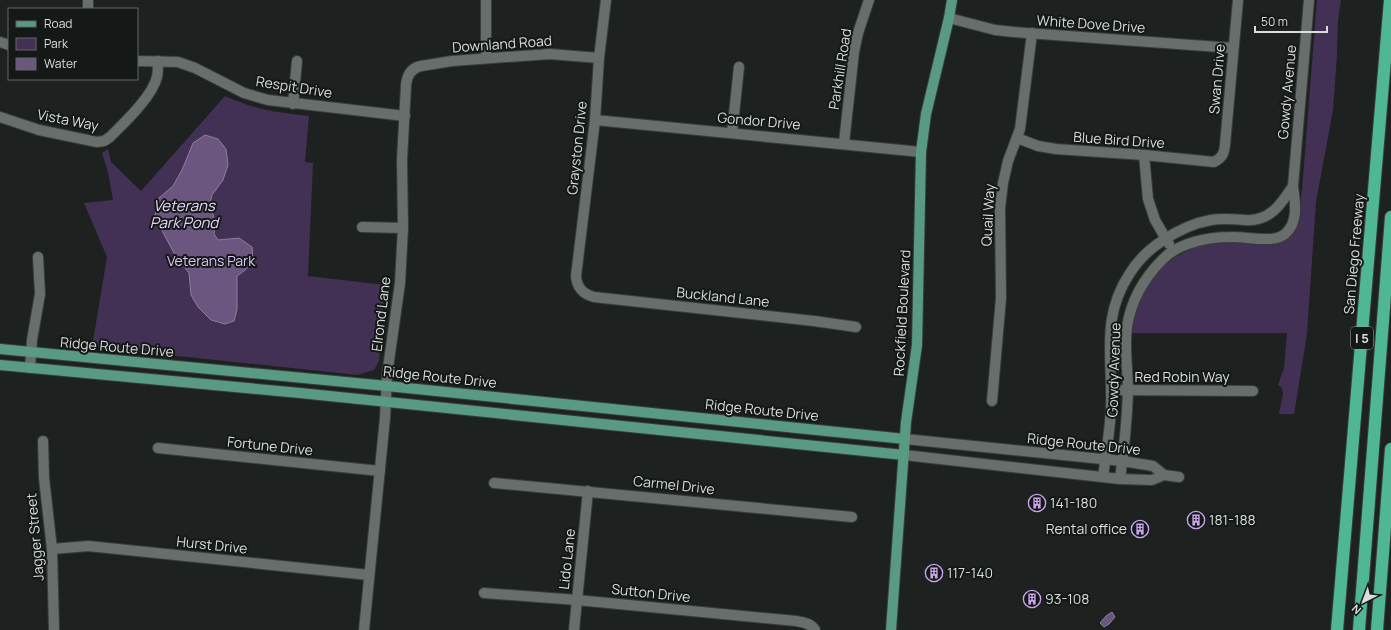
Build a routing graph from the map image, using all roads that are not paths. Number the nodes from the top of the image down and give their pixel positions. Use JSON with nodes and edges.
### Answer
{"nodes":[{"id":1,"x":486,"y":0,"type":"edge"},
{"id":2,"x":606,"y":0,"type":"edge"},
{"id":3,"x":870,"y":0,"type":"edge"},
{"id":4,"x":952,"y":0,"type":"edge"},
{"id":5,"x":1238,"y":0,"type":"edge"},
{"id":6,"x":1309,"y":0,"type":"edge"},
{"id":7,"x":1390,"y":0,"type":"edge"},
{"id":8,"x":949,"y":18,"type":"junction"},
{"id":9,"x":1032,"y":33,"type":"junction"},
{"id":10,"x":1233,"y":48,"type":"junction"},
{"id":11,"x":486,"y":58,"type":"junction"},
{"id":12,"x":599,"y":58,"type":"junction"},
{"id":13,"x":138,"y":61,"type":"edge"},
{"id":14,"x":158,"y":61,"type":"junction"},
{"id":15,"x":297,"y":61,"type":"dead end"},
{"id":16,"x":739,"y":67,"type":"dead end"},
{"id":17,"x":409,"y":73,"type":"joint"},
{"id":18,"x":294,"y":104,"type":"junction"},
{"id":19,"x":405,"y":116,"type":"junction"},
{"id":20,"x":0,"y":117,"type":"edge"},
{"id":21,"x":595,"y":120,"type":"junction"},
{"id":22,"x":732,"y":133,"type":"junction"},
{"id":23,"x":1017,"y":138,"type":"junction"},
{"id":24,"x":844,"y":143,"type":"junction"},
{"id":25,"x":921,"y":152,"type":"junction"},
{"id":26,"x":1144,"y":155,"type":"junction"},
{"id":27,"x":1220,"y":158,"type":"joint"},
{"id":28,"x":1293,"y":186,"type":"junction"},
{"id":29,"x":1391,"y":217,"type":"edge"},
{"id":30,"x":362,"y":227,"type":"dead end"},
{"id":31,"x":403,"y":228,"type":"junction"},
{"id":32,"x":1166,"y":238,"type":"junction"},
{"id":33,"x":1174,"y":251,"type":"junction"},
{"id":34,"x":38,"y":257,"type":"dead end"},
{"id":35,"x":586,"y":295,"type":"joint"},
{"id":36,"x":856,"y":327,"type":"dead end"},
{"id":37,"x":0,"y":349,"type":"edge"},
{"id":38,"x":31,"y":353,"type":"junction"},
{"id":39,"x":0,"y":364,"type":"edge"},
{"id":40,"x":30,"y":368,"type":"junction"},
{"id":41,"x":387,"y":386,"type":"junction"},
{"id":42,"x":1111,"y":390,"type":"junction"},
{"id":43,"x":1128,"y":390,"type":"junction"},
{"id":44,"x":1253,"y":391,"type":"dead end"},
{"id":45,"x":992,"y":401,"type":"dead end"},
{"id":46,"x":386,"y":402,"type":"junction"},
{"id":47,"x":905,"y":439,"type":"junction"},
{"id":48,"x":43,"y":441,"type":"dead end"},
{"id":49,"x":158,"y":448,"type":"dead end"},
{"id":50,"x":1391,"y":449,"type":"edge"},
{"id":51,"x":904,"y":455,"type":"junction"},
{"id":52,"x":1105,"y":460,"type":"junction"},
{"id":53,"x":1122,"y":461,"type":"junction"},
{"id":54,"x":380,"y":472,"type":"junction"},
{"id":55,"x":1164,"y":475,"type":"junction"},
{"id":56,"x":1179,"y":476,"type":"dead end"},
{"id":57,"x":1103,"y":477,"type":"junction"},
{"id":58,"x":1120,"y":479,"type":"junction"},
{"id":59,"x":494,"y":482,"type":"dead end"},
{"id":60,"x":588,"y":491,"type":"junction"},
{"id":61,"x":852,"y":517,"type":"dead end"},
{"id":62,"x":52,"y":549,"type":"junction"},
{"id":63,"x":369,"y":575,"type":"junction"},
{"id":64,"x":484,"y":593,"type":"dead end"},
{"id":65,"x":577,"y":600,"type":"junction"},
{"id":66,"x":814,"y":629,"type":"edge"},
{"id":67,"x":54,"y":630,"type":"edge"},
{"id":68,"x":364,"y":630,"type":"edge"},
{"id":69,"x":574,"y":630,"type":"edge"},
{"id":70,"x":891,"y":630,"type":"edge"},
{"id":71,"x":1337,"y":630,"type":"edge"},
{"id":72,"x":1359,"y":630,"type":"edge"},
{"id":73,"x":1377,"y":630,"type":"edge"}],
"edges":[{"from":1,"to":11,"type":"street"},
{"from":2,"to":12,"type":"street","name":"Grayston Drive"},
{"from":3,"to":24,"type":"street","name":"Parkhill Road"},
{"from":4,"to":8,"type":"main road","name":"Rockfield Boulevard"},
{"from":5,"to":10,"type":"street","name":"Swan Drive"},
{"from":6,"to":28,"type":"street","name":"Gowdy Avenue"},
{"from":7,"to":71,"type":"highway","name":"San Diego Freeway","number":"I 5"},
{"from":8,"to":9,"type":"street","name":"White Dove Drive"},
{"from":8,"to":25,"type":"main road","name":"Rockfield Boulevard"},
{"from":9,"to":10,"type":"street","name":"White Dove Drive"},
{"from":9,"to":23,"type":"street","name":"Quail Way"},
{"from":10,"to":27,"type":"street","name":"Swan Drive"},
{"from":11,"to":12,"type":"street","name":"Downland Road"},
{"from":11,"to":17,"type":"street","name":"Downland Road"},
{"from":12,"to":21,"type":"street","name":"Grayston Drive"},
{"from":13,"to":14,"type":"street","name":"Respit Drive"},
{"from":14,"to":18,"type":"street","name":"Respit Drive"},
{"from":14,"to":20,"type":"street","name":"Vista Way"},
{"from":15,"to":18,"type":"street"},
{"from":16,"to":22,"type":"street"},
{"from":17,"to":19,"type":"street","name":"Elrond Lane"},
{"from":18,"to":19,"type":"street","name":"Respit Drive"},
{"from":19,"to":31,"type":"street","name":"Elrond Lane"},
{"from":21,"to":22,"type":"street","name":"Gondor Drive"},
{"from":21,"to":35,"type":"street","name":"Grayston Drive"},
{"from":22,"to":24,"type":"street","name":"Gondor Drive"},
{"from":23,"to":26,"type":"street","name":"Blue Bird Drive"},
{"from":23,"to":45,"type":"street","name":"Quail Way"},
{"from":24,"to":25,"type":"street","name":"Gondor Drive"},
{"from":25,"to":47,"type":"main road","name":"Rockfield Boulevard"},
{"from":26,"to":27,"type":"street","name":"Blue Bird Drive"},
{"from":26,"to":32,"type":"street"},
{"from":28,"to":32,"type":"street","name":"Gowdy Avenue"},
{"from":28,"to":33,"type":"street","name":"Gowdy Avenue"},
{"from":29,"to":72,"type":"highway"},
{"from":30,"to":31,"type":"street"},
{"from":31,"to":41,"type":"street","name":"Elrond Lane"},
{"from":32,"to":33,"type":"street"},
{"from":32,"to":42,"type":"street","name":"Gowdy Avenue"},
{"from":33,"to":43,"type":"street","name":"Gowdy Avenue"},
{"from":34,"to":38,"type":"street"},
{"from":35,"to":36,"type":"street","name":"Buckland Lane"},
{"from":37,"to":38,"type":"main road","name":"Ridge Route Drive"},
{"from":38,"to":40,"type":"street"},
{"from":38,"to":41,"type":"main road","name":"Ridge Route Drive"},
{"from":39,"to":40,"type":"main road","name":"Ridge Route Drive"},
{"from":40,"to":46,"type":"main road","name":"Ridge Route Drive"},
{"from":41,"to":46,"type":"street","name":"Elrond Lane"},
{"from":41,"to":47,"type":"main road","name":"Ridge Route Drive"},
{"from":42,"to":43,"type":"street","name":"Red Robin Way"},
{"from":42,"to":52,"type":"street","name":"Gowdy Avenue"},
{"from":43,"to":44,"type":"street","name":"Red Robin Way"},
{"from":43,"to":53,"type":"street","name":"Gowdy Avenue"},
{"from":46,"to":51,"type":"main road","name":"Ridge Route Drive"},
{"from":46,"to":54,"type":"street","name":"Elrond Lane"},
{"from":47,"to":51,"type":"main road","name":"Rockfield Boulevard"},
{"from":47,"to":52,"type":"street","name":"Ridge Route Drive"},
{"from":48,"to":62,"type":"street","name":"Jagger Street"},
{"from":49,"to":54,"type":"street","name":"Fortune Drive"},
{"from":50,"to":73,"type":"highway"},
{"from":51,"to":57,"type":"street","name":"Ridge Route Drive"},
{"from":51,"to":70,"type":"main road","name":"Rockfield Boulevard"},
{"from":52,"to":53,"type":"street","name":"Ridge Route Drive"},
{"from":52,"to":57,"type":"street","name":"Gowdy Avenue"},
{"from":53,"to":55,"type":"street","name":"Ridge Route Drive"},
{"from":53,"to":58,"type":"street","name":"Gowdy Avenue"},
{"from":54,"to":63,"type":"street","name":"Elrond Lane"},
{"from":55,"to":56,"type":"street"},
{"from":55,"to":58,"type":"street","name":"Ridge Route Drive"},
{"from":57,"to":58,"type":"street","name":"Ridge Route Drive"},
{"from":59,"to":60,"type":"street","name":"Carmel Drive"},
{"from":60,"to":61,"type":"street","name":"Carmel Drive"},
{"from":60,"to":65,"type":"street","name":"Lido Lane"},
{"from":62,"to":63,"type":"street","name":"Hurst Drive"},
{"from":62,"to":67,"type":"street","name":"Jagger Street"},
{"from":63,"to":68,"type":"street","name":"Elrond Lane"},
{"from":64,"to":65,"type":"street","name":"Sutton Drive"},
{"from":65,"to":66,"type":"street","name":"Sutton Drive"},
{"from":65,"to":69,"type":"street","name":"Lido Lane"}]}
